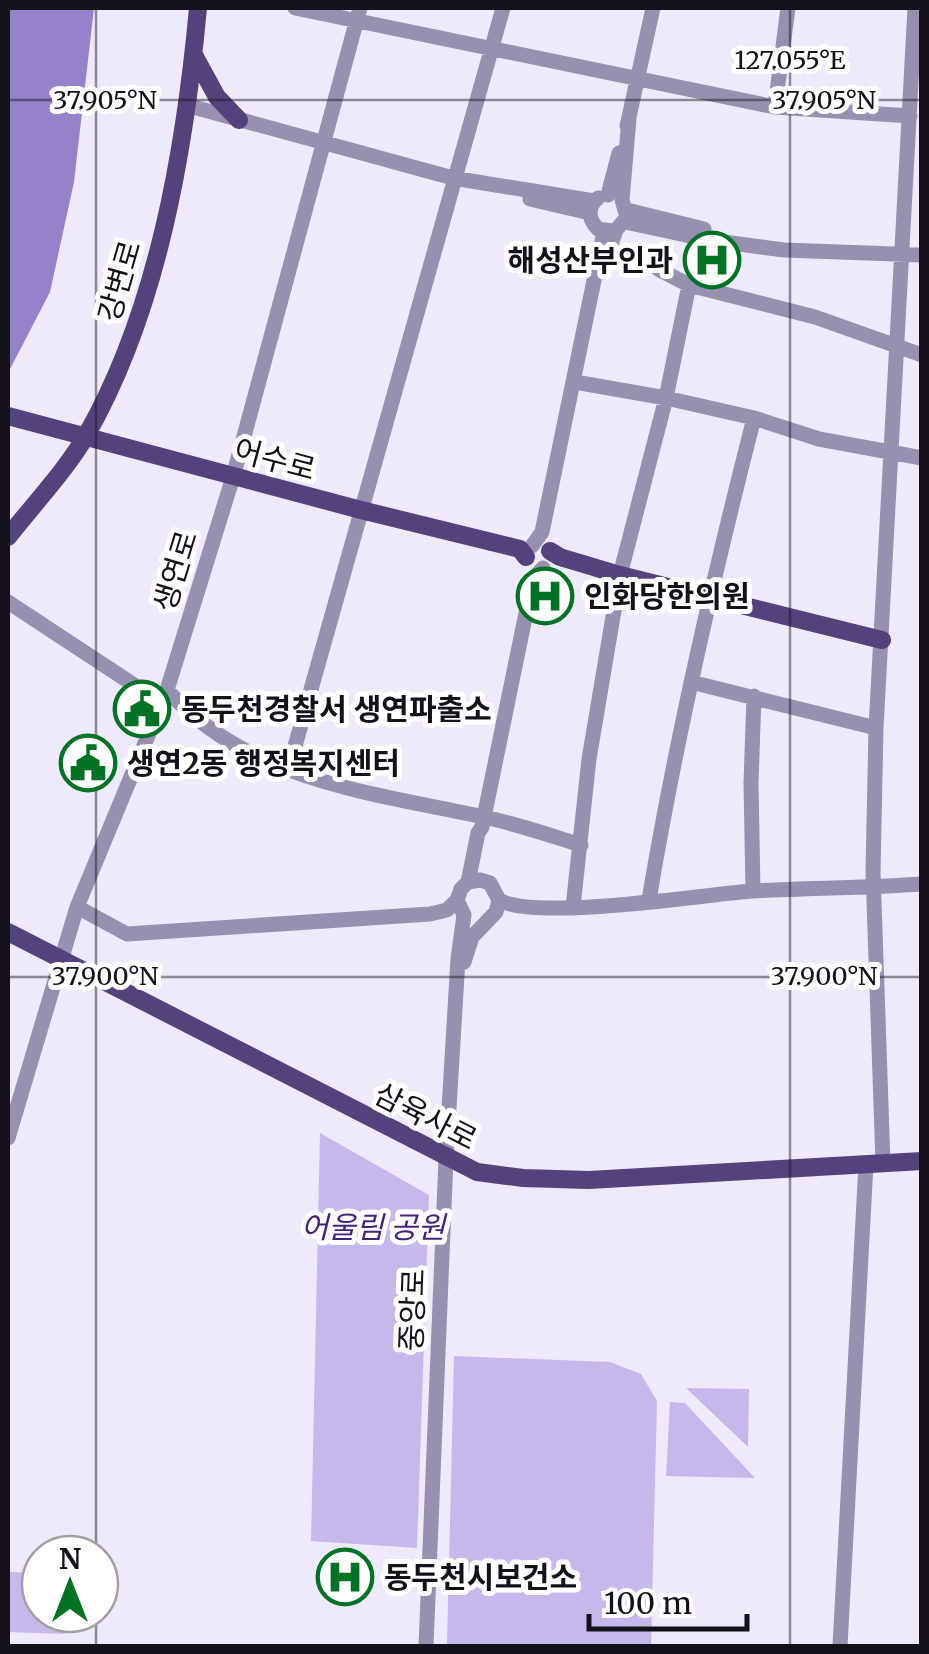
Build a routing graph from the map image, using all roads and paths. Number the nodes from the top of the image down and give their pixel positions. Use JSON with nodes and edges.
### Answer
{"nodes":[{"id":1,"x":198,"y":8,"type":"edge"},
{"id":2,"x":296,"y":8,"type":"edge"},
{"id":3,"x":503,"y":8,"type":"edge"},
{"id":4,"x":653,"y":8,"type":"edge"},
{"id":5,"x":788,"y":8,"type":"edge"},
{"id":6,"x":916,"y":8,"type":"edge"},
{"id":7,"x":358,"y":15,"type":"edge"},
{"id":8,"x":492,"y":48,"type":"junction"},
{"id":9,"x":194,"y":55,"type":"junction"},
{"id":10,"x":638,"y":78,"type":"junction"},
{"id":11,"x":186,"y":105,"type":"junction"},
{"id":12,"x":774,"y":108,"type":"junction"},
{"id":13,"x":910,"y":116,"type":"junction"},
{"id":14,"x":239,"y":120,"type":"junction"},
{"id":15,"x":323,"y":143,"type":"junction"},
{"id":16,"x":454,"y":178,"type":"junction"},
{"id":17,"x":611,"y":213,"type":"junction"},
{"id":18,"x":903,"y":254,"type":"junction"},
{"id":19,"x":922,"y":255,"type":"edge"},
{"id":20,"x":658,"y":269,"type":"dead end"},
{"id":21,"x":690,"y":285,"type":"junction"},
{"id":22,"x":898,"y":346,"type":"junction"},
{"id":23,"x":922,"y":355,"type":"edge"},
{"id":24,"x":575,"y":382,"type":"junction"},
{"id":25,"x":666,"y":398,"type":"junction"},
{"id":26,"x":8,"y":416,"type":"edge"},
{"id":27,"x":754,"y":418,"type":"junction"},
{"id":28,"x":86,"y":436,"type":"junction"},
{"id":29,"x":892,"y":453,"type":"junction"},
{"id":30,"x":922,"y":458,"type":"edge"},
{"id":31,"x":233,"y":477,"type":"junction"},
{"id":32,"x":360,"y":510,"type":"junction"},
{"id":33,"x":8,"y":537,"type":"edge"},
{"id":34,"x":539,"y":556,"type":"junction"},
{"id":35,"x":620,"y":575,"type":"junction"},
{"id":36,"x":708,"y":598,"type":"junction"},
{"id":37,"x":8,"y":602,"type":"edge"},
{"id":38,"x":882,"y":640,"type":"junction"},
{"id":39,"x":691,"y":682,"type":"junction"},
{"id":40,"x":754,"y":696,"type":"junction"},
{"id":41,"x":165,"y":697,"type":"junction"},
{"id":42,"x":876,"y":728,"type":"junction"},
{"id":43,"x":288,"y":771,"type":"junction"},
{"id":44,"x":484,"y":822,"type":"junction"},
{"id":45,"x":581,"y":845,"type":"junction"},
{"id":46,"x":468,"y":882,"type":"junction"},
{"id":47,"x":490,"y":883,"type":"junction"},
{"id":48,"x":922,"y":884,"type":"edge"},
{"id":49,"x":874,"y":888,"type":"junction"},
{"id":50,"x":753,"y":891,"type":"junction"},
{"id":51,"x":649,"y":900,"type":"junction"},
{"id":52,"x":77,"y":907,"type":"junction"},
{"id":53,"x":461,"y":907,"type":"junction"},
{"id":54,"x":573,"y":907,"type":"junction"},
{"id":55,"x":495,"y":909,"type":"junction"},
{"id":56,"x":436,"y":915,"type":"junction"},
{"id":57,"x":8,"y":932,"type":"edge"},
{"id":58,"x":459,"y":942,"type":"junction"},
{"id":59,"x":60,"y":959,"type":"junction"},
{"id":60,"x":458,"y":976,"type":"junction"},
{"id":61,"x":8,"y":1138,"type":"edge"},
{"id":62,"x":446,"y":1158,"type":"junction"},
{"id":63,"x":922,"y":1161,"type":"edge"},
{"id":64,"x":874,"y":1164,"type":"junction"},
{"id":65,"x":426,"y":1646,"type":"edge"},
{"id":66,"x":840,"y":1646,"type":"edge"}],
"edges":[{"from":1,"to":9,"type":"main road","name":"강변로"},
{"from":2,"to":7,"type":"street"},
{"from":3,"to":8,"type":"street"},
{"from":4,"to":10,"type":"street"},
{"from":5,"to":12,"type":"street"},
{"from":6,"to":13,"type":"street"},
{"from":7,"to":8,"type":"street"},
{"from":7,"to":15,"type":"street","name":"생연로"},
{"from":8,"to":10,"type":"street"},
{"from":8,"to":16,"type":"street"},
{"from":9,"to":11,"type":"main road","name":"강변로"},
{"from":9,"to":14,"type":"main road"},
{"from":10,"to":12,"type":"street"},
{"from":10,"to":17,"type":"street"},
{"from":11,"to":14,"type":"street"},
{"from":11,"to":28,"type":"main road","name":"강변로"},
{"from":12,"to":13,"type":"street"},
{"from":13,"to":18,"type":"street"},
{"from":14,"to":15,"type":"street"},
{"from":15,"to":16,"type":"street"},
{"from":15,"to":31,"type":"street","name":"생연로"},
{"from":16,"to":17,"type":"street"},
{"from":16,"to":32,"type":"street"},
{"from":17,"to":18,"type":"street"},
{"from":17,"to":24,"type":"street"},
{"from":18,"to":19,"type":"street"},
{"from":18,"to":22,"type":"street"},
{"from":20,"to":21,"type":"street"},
{"from":21,"to":22,"type":"street"},
{"from":21,"to":25,"type":"street"},
{"from":22,"to":23,"type":"street"},
{"from":22,"to":29,"type":"street"},
{"from":24,"to":25,"type":"street"},
{"from":24,"to":34,"type":"street"},
{"from":25,"to":27,"type":"street"},
{"from":25,"to":35,"type":"street"},
{"from":26,"to":28,"type":"main road","name":"어수로"},
{"from":27,"to":29,"type":"street"},
{"from":27,"to":36,"type":"street"},
{"from":28,"to":31,"type":"main road","name":"어수로"},
{"from":28,"to":33,"type":"main road","name":"강변로"},
{"from":29,"to":30,"type":"street"},
{"from":29,"to":38,"type":"street"},
{"from":31,"to":32,"type":"main road","name":"어수로"},
{"from":31,"to":41,"type":"street","name":"생연로"},
{"from":32,"to":34,"type":"main road","name":"어수로"},
{"from":32,"to":43,"type":"street"},
{"from":34,"to":35,"type":"main road","name":"어수로"},
{"from":34,"to":44,"type":"street"},
{"from":35,"to":36,"type":"main road","name":"어수로"},
{"from":35,"to":45,"type":"street"},
{"from":36,"to":38,"type":"main road","name":"어수로"},
{"from":36,"to":39,"type":"street"},
{"from":37,"to":41,"type":"street"},
{"from":38,"to":42,"type":"street"},
{"from":39,"to":40,"type":"street"},
{"from":39,"to":51,"type":"street"},
{"from":40,"to":42,"type":"street"},
{"from":40,"to":50,"type":"street"},
{"from":41,"to":43,"type":"street"},
{"from":41,"to":52,"type":"street","name":"생연로"},
{"from":42,"to":49,"type":"street"},
{"from":43,"to":44,"type":"street"},
{"from":44,"to":45,"type":"street"},
{"from":44,"to":46,"type":"street"},
{"from":44,"to":47,"type":"street"},
{"from":45,"to":54,"type":"street"},
{"from":46,"to":47,"type":"street"},
{"from":46,"to":53,"type":"street"},
{"from":47,"to":55,"type":"street"},
{"from":48,"to":49,"type":"street"},
{"from":49,"to":50,"type":"street"},
{"from":49,"to":64,"type":"street"},
{"from":50,"to":51,"type":"street"},
{"from":51,"to":54,"type":"street"},
{"from":52,"to":56,"type":"street"},
{"from":52,"to":59,"type":"street","name":"생연로"},
{"from":53,"to":55,"type":"street"},
{"from":53,"to":56,"type":"street"},
{"from":53,"to":58,"type":"street","name":"중앙로"},
{"from":54,"to":55,"type":"street"},
{"from":55,"to":60,"type":"street"},
{"from":56,"to":58,"type":"street"},
{"from":57,"to":59,"type":"main road","name":"삼육사로"},
{"from":58,"to":60,"type":"street","name":"중앙로"},
{"from":59,"to":61,"type":"street","name":"생연로"},
{"from":59,"to":62,"type":"main road","name":"삼육사로"},
{"from":60,"to":62,"type":"street","name":"중앙로"},
{"from":62,"to":64,"type":"main road","name":"삼육사로"},
{"from":62,"to":65,"type":"street","name":"중앙로"},
{"from":63,"to":64,"type":"main road","name":"삼육사로"},
{"from":64,"to":66,"type":"street"}]}
